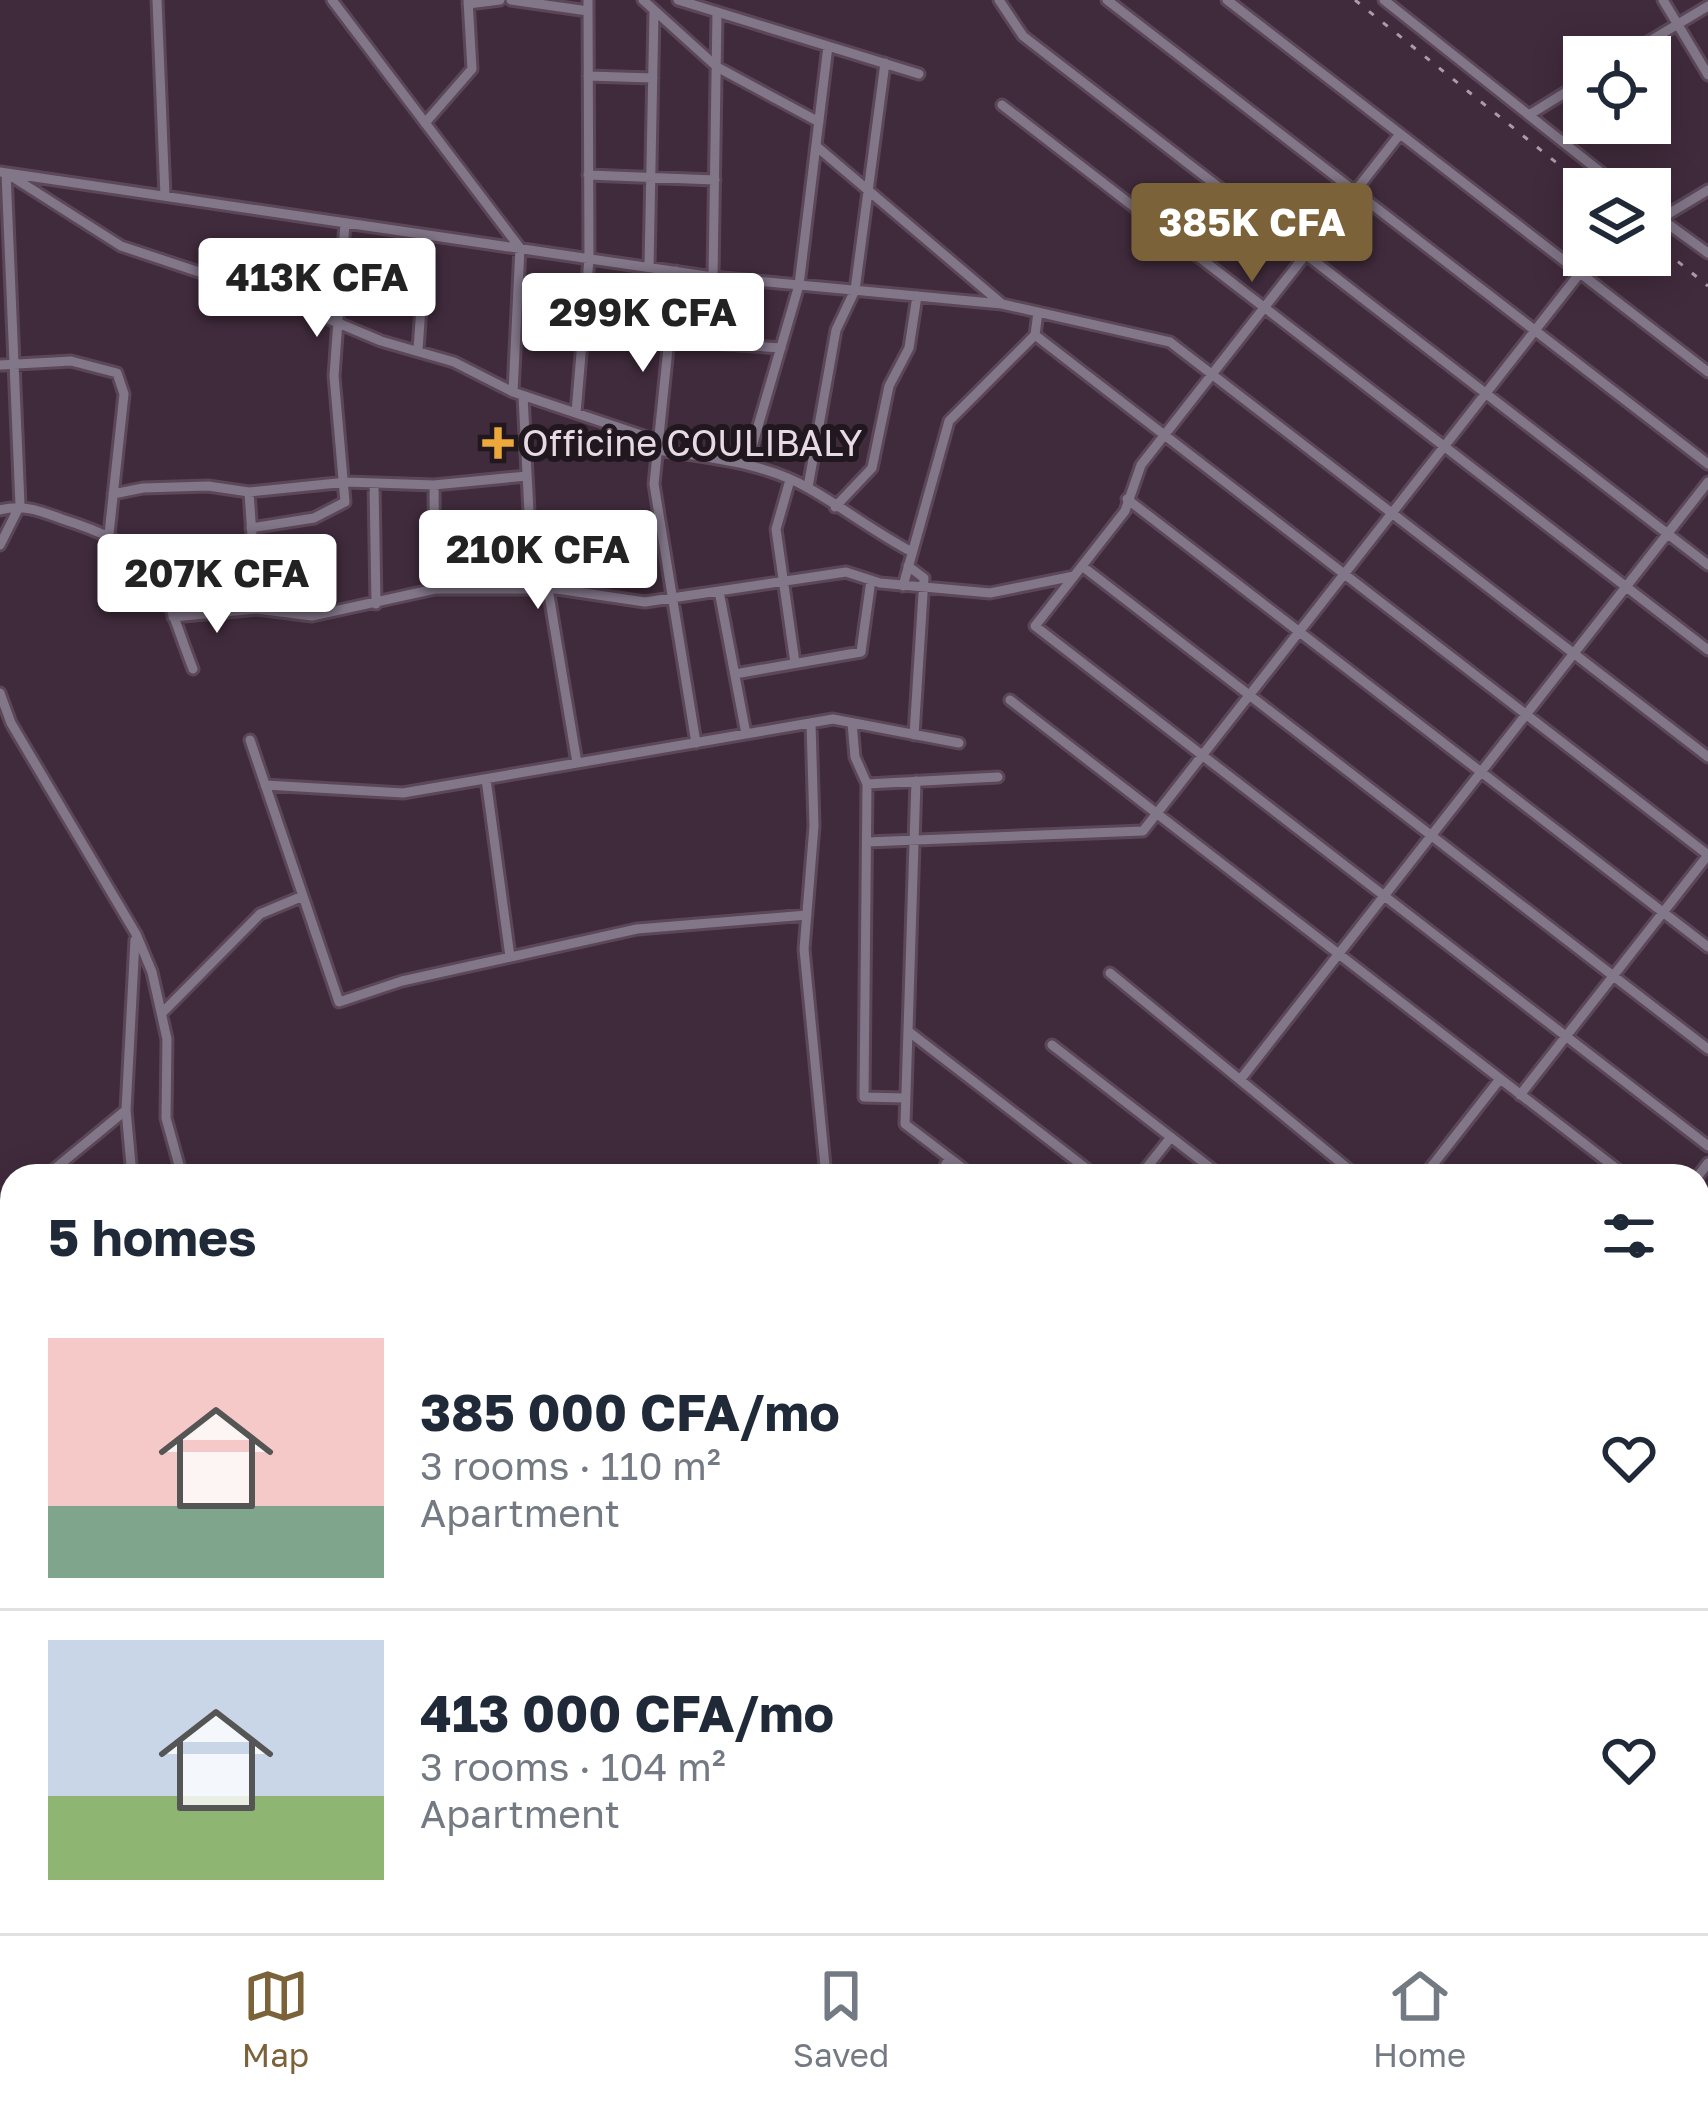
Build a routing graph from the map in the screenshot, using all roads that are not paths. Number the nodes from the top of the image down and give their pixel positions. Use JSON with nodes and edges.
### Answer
{"nodes":[{"id":1,"x":157,"y":0,"type":"edge"},
{"id":2,"x":332,"y":0,"type":"edge"},
{"id":3,"x":500,"y":0,"type":"edge"},
{"id":4,"x":512,"y":0,"type":"edge"},
{"id":5,"x":643,"y":0,"type":"edge"},
{"id":6,"x":678,"y":0,"type":"edge"},
{"id":7,"x":725,"y":0,"type":"edge"},
{"id":8,"x":999,"y":0,"type":"edge"},
{"id":9,"x":1107,"y":0,"type":"edge"},
{"id":10,"x":1227,"y":0,"type":"edge"},
{"id":11,"x":1384,"y":0,"type":"edge"},
{"id":12,"x":1663,"y":0,"type":"edge"},
{"id":13,"x":468,"y":2,"type":"edge"},
{"id":14,"x":588,"y":6,"type":"edge"},
{"id":15,"x":1708,"y":6,"type":"edge"},
{"id":16,"x":655,"y":12,"type":"junction"},
{"id":17,"x":720,"y":13,"type":"junction"},
{"id":18,"x":1677,"y":24,"type":"junction"},
{"id":19,"x":1657,"y":36,"type":"edge"},
{"id":20,"x":828,"y":46,"type":"junction"},
{"id":21,"x":885,"y":63,"type":"junction"},
{"id":22,"x":717,"y":67,"type":"junction"},
{"id":23,"x":920,"y":74,"type":"dead end"},
{"id":24,"x":1708,"y":75,"type":"edge"},
{"id":25,"x":588,"y":76,"type":"junction"},
{"id":26,"x":653,"y":78,"type":"junction"},
{"id":27,"x":1563,"y":94,"type":"edge"},
{"id":28,"x":1002,"y":105,"type":"dead end"},
{"id":29,"x":1528,"y":115,"type":"junction"},
{"id":30,"x":818,"y":122,"type":"junction"},
{"id":31,"x":425,"y":123,"type":"junction"},
{"id":32,"x":1400,"y":134,"type":"junction"},
{"id":33,"x":816,"y":146,"type":"junction"},
{"id":34,"x":1595,"y":168,"type":"edge"},
{"id":35,"x":3,"y":172,"type":"edge"},
{"id":36,"x":588,"y":175,"type":"junction"},
{"id":37,"x":651,"y":177,"type":"junction"},
{"id":38,"x":715,"y":180,"type":"junction"},
{"id":39,"x":868,"y":190,"type":"junction"},
{"id":40,"x":1708,"y":190,"type":"edge"},
{"id":41,"x":1355,"y":191,"type":"junction"},
{"id":42,"x":165,"y":196,"type":"junction"},
{"id":43,"x":1671,"y":207,"type":"edge"},
{"id":44,"x":344,"y":223,"type":"junction"},
{"id":45,"x":1671,"y":226,"type":"edge"},
{"id":46,"x":426,"y":235,"type":"junction"},
{"id":47,"x":520,"y":248,"type":"junction"},
{"id":48,"x":1708,"y":253,"type":"edge"},
{"id":49,"x":1306,"y":254,"type":"junction"},
{"id":50,"x":589,"y":259,"type":"junction"},
{"id":51,"x":1563,"y":260,"type":"edge"},
{"id":52,"x":5,"y":266,"type":"edge"},
{"id":53,"x":649,"y":268,"type":"junction"},
{"id":54,"x":676,"y":272,"type":"junction"},
{"id":55,"x":1578,"y":276,"type":"edge"},
{"id":56,"x":1584,"y":276,"type":"edge"},
{"id":57,"x":713,"y":277,"type":"junction"},
{"id":58,"x":799,"y":285,"type":"junction"},
{"id":59,"x":855,"y":290,"type":"junction"},
{"id":60,"x":917,"y":296,"type":"junction"},
{"id":61,"x":1002,"y":304,"type":"junction"},
{"id":62,"x":1264,"y":308,"type":"junction"},
{"id":63,"x":1038,"y":312,"type":"junction"},
{"id":64,"x":339,"y":325,"type":"junction"},
{"id":65,"x":1535,"y":331,"type":"junction"},
{"id":66,"x":1035,"y":335,"type":"junction"},
{"id":67,"x":669,"y":340,"type":"junction"},
{"id":68,"x":781,"y":348,"type":"junction"},
{"id":69,"x":418,"y":350,"type":"junction"},
{"id":70,"x":14,"y":364,"type":"junction"},
{"id":71,"x":0,"y":365,"type":"edge"},
{"id":72,"x":1708,"y":372,"type":"edge"},
{"id":73,"x":1212,"y":374,"type":"junction"},
{"id":74,"x":1486,"y":393,"type":"junction"},
{"id":75,"x":518,"y":394,"type":"junction"},
{"id":76,"x":576,"y":413,"type":"junction"},
{"id":77,"x":1164,"y":435,"type":"junction"},
{"id":78,"x":658,"y":446,"type":"junction"},
{"id":79,"x":1444,"y":447,"type":"junction"},
{"id":80,"x":747,"y":464,"type":"junction"},
{"id":81,"x":1708,"y":464,"type":"edge"},
{"id":82,"x":527,"y":476,"type":"junction"},
{"id":83,"x":790,"y":480,"type":"junction"},
{"id":84,"x":347,"y":482,"type":"junction"},
{"id":85,"x":1708,"y":482,"type":"edge"},
{"id":86,"x":374,"y":483,"type":"junction"},
{"id":87,"x":434,"y":485,"type":"junction"},
{"id":88,"x":808,"y":487,"type":"junction"},
{"id":89,"x":249,"y":492,"type":"junction"},
{"id":90,"x":113,"y":494,"type":"junction"},
{"id":91,"x":1127,"y":499,"type":"junction"},
{"id":92,"x":20,"y":505,"type":"junction"},
{"id":93,"x":835,"y":507,"type":"junction"},
{"id":94,"x":0,"y":510,"type":"edge"},
{"id":95,"x":1392,"y":513,"type":"junction"},
{"id":96,"x":251,"y":528,"type":"junction"},
{"id":97,"x":1667,"y":533,"type":"junction"},
{"id":98,"x":110,"y":534,"type":"junction"},
{"id":99,"x":0,"y":545,"type":"edge"},
{"id":100,"x":913,"y":552,"type":"junction"},
{"id":101,"x":1708,"y":565,"type":"edge"},
{"id":102,"x":908,"y":566,"type":"junction"},
{"id":103,"x":1082,"y":566,"type":"junction"},
{"id":104,"x":1344,"y":574,"type":"junction"},
{"id":105,"x":1074,"y":576,"type":"junction"},
{"id":106,"x":871,"y":580,"type":"junction"},
{"id":107,"x":783,"y":581,"type":"junction"},
{"id":108,"x":903,"y":586,"type":"junction"},
{"id":109,"x":1626,"y":587,"type":"junction"},
{"id":110,"x":435,"y":589,"type":"junction"},
{"id":111,"x":533,"y":589,"type":"junction"},
{"id":112,"x":548,"y":589,"type":"junction"},
{"id":113,"x":923,"y":589,"type":"junction"},
{"id":114,"x":719,"y":591,"type":"junction"},
{"id":115,"x":673,"y":598,"type":"junction"},
{"id":116,"x":376,"y":604,"type":"junction"},
{"id":117,"x":257,"y":609,"type":"junction"},
{"id":118,"x":173,"y":617,"type":"junction"},
{"id":119,"x":1300,"y":632,"type":"junction"},
{"id":120,"x":1708,"y":650,"type":"edge"},
{"id":121,"x":1574,"y":654,"type":"junction"},
{"id":122,"x":795,"y":663,"type":"junction"},
{"id":123,"x":193,"y":669,"type":"dead end"},
{"id":124,"x":735,"y":674,"type":"junction"},
{"id":125,"x":0,"y":693,"type":"edge"},
{"id":126,"x":1250,"y":695,"type":"junction"},
{"id":127,"x":1010,"y":700,"type":"dead end"},
{"id":128,"x":1526,"y":715,"type":"junction"},
{"id":129,"x":811,"y":723,"type":"junction"},
{"id":130,"x":852,"y":723,"type":"junction"},
{"id":131,"x":746,"y":734,"type":"junction"},
{"id":132,"x":914,"y":734,"type":"junction"},
{"id":133,"x":250,"y":740,"type":"dead end"},
{"id":134,"x":696,"y":743,"type":"junction"},
{"id":135,"x":959,"y":743,"type":"dead end"},
{"id":136,"x":1202,"y":756,"type":"junction"},
{"id":137,"x":1708,"y":757,"type":"edge"},
{"id":138,"x":577,"y":763,"type":"junction"},
{"id":139,"x":1481,"y":772,"type":"junction"},
{"id":140,"x":998,"y":776,"type":"dead end"},
{"id":141,"x":486,"y":779,"type":"junction"},
{"id":142,"x":916,"y":781,"type":"junction"},
{"id":143,"x":265,"y":784,"type":"junction"},
{"id":144,"x":868,"y":784,"type":"junction"},
{"id":145,"x":1157,"y":814,"type":"junction"},
{"id":146,"x":1431,"y":836,"type":"junction"},
{"id":147,"x":914,"y":840,"type":"junction"},
{"id":148,"x":867,"y":842,"type":"junction"},
{"id":149,"x":1708,"y":855,"type":"edge"},
{"id":150,"x":303,"y":896,"type":"junction"},
{"id":151,"x":1384,"y":896,"type":"junction"},
{"id":152,"x":1663,"y":913,"type":"junction"},
{"id":153,"x":807,"y":915,"type":"junction"},
{"id":154,"x":136,"y":934,"type":"junction"},
{"id":155,"x":1708,"y":947,"type":"edge"},
{"id":156,"x":1338,"y":954,"type":"junction"},
{"id":157,"x":510,"y":957,"type":"junction"},
{"id":158,"x":1110,"y":973,"type":"dead end"},
{"id":159,"x":1613,"y":976,"type":"junction"},
{"id":160,"x":163,"y":1012,"type":"junction"},
{"id":161,"x":908,"y":1031,"type":"junction"},
{"id":162,"x":1566,"y":1036,"type":"junction"},
{"id":163,"x":1052,"y":1045,"type":"dead end"},
{"id":164,"x":1708,"y":1049,"type":"edge"},
{"id":165,"x":1240,"y":1079,"type":"junction"},
{"id":166,"x":1500,"y":1079,"type":"junction"},
{"id":167,"x":1520,"y":1095,"type":"junction"},
{"id":168,"x":904,"y":1098,"type":"junction"},
{"id":169,"x":126,"y":1110,"type":"junction"},
{"id":170,"x":1171,"y":1137,"type":"junction"},
{"id":171,"x":1708,"y":1146,"type":"edge"},
{"id":172,"x":949,"y":1158,"type":"junction"},
{"id":173,"x":61,"y":1164,"type":"edge"},
{"id":174,"x":131,"y":1164,"type":"edge"},
{"id":175,"x":179,"y":1164,"type":"edge"},
{"id":176,"x":825,"y":1164,"type":"edge"},
{"id":177,"x":946,"y":1164,"type":"edge"},
{"id":178,"x":957,"y":1164,"type":"edge"},
{"id":179,"x":1080,"y":1164,"type":"edge"},
{"id":180,"x":1150,"y":1164,"type":"edge"},
{"id":181,"x":1206,"y":1164,"type":"edge"},
{"id":182,"x":1343,"y":1164,"type":"edge"},
{"id":183,"x":1433,"y":1164,"type":"edge"},
{"id":184,"x":1610,"y":1164,"type":"edge"}],
"edges":[{"from":1,"to":42,"type":"street"},
{"from":2,"to":31,"type":"street"},
{"from":3,"to":13,"type":"street"},
{"from":4,"to":14,"type":"street"},
{"from":5,"to":16,"type":"street"},
{"from":6,"to":17,"type":"street"},
{"from":7,"to":17,"type":"street"},
{"from":8,"to":49,"type":"street"},
{"from":9,"to":41,"type":"street"},
{"from":10,"to":32,"type":"street"},
{"from":11,"to":29,"type":"street"},
{"from":12,"to":18,"type":"street"},
{"from":13,"to":31,"type":"street"},
{"from":14,"to":25,"type":"street"},
{"from":15,"to":18,"type":"street"},
{"from":16,"to":22,"type":"street"},
{"from":16,"to":26,"type":"street"},
{"from":17,"to":20,"type":"street"},
{"from":17,"to":22,"type":"street"},
{"from":18,"to":19,"type":"street"},
{"from":18,"to":24,"type":"street"},
{"from":20,"to":21,"type":"street"},
{"from":20,"to":30,"type":"street"},
{"from":21,"to":23,"type":"street"},
{"from":21,"to":39,"type":"street"},
{"from":22,"to":30,"type":"street"},
{"from":22,"to":38,"type":"street"},
{"from":25,"to":26,"type":"street"},
{"from":25,"to":36,"type":"street"},
{"from":26,"to":37,"type":"street"},
{"from":27,"to":29,"type":"street"},
{"from":28,"to":62,"type":"street"},
{"from":29,"to":34,"type":"street"},
{"from":30,"to":33,"type":"street"},
{"from":31,"to":47,"type":"street"},
{"from":32,"to":41,"type":"street"},
{"from":32,"to":51,"type":"street"},
{"from":33,"to":39,"type":"street"},
{"from":33,"to":58,"type":"street"},
{"from":35,"to":42,"type":"street"},
{"from":35,"to":52,"type":"street"},
{"from":35,"to":64,"type":"street"},
{"from":36,"to":37,"type":"street"},
{"from":36,"to":50,"type":"street"},
{"from":37,"to":38,"type":"street"},
{"from":37,"to":53,"type":"street"},
{"from":38,"to":57,"type":"street"},
{"from":39,"to":59,"type":"street"},
{"from":39,"to":61,"type":"street"},
{"from":40,"to":43,"type":"street"},
{"from":41,"to":49,"type":"street"},
{"from":41,"to":65,"type":"street"},
{"from":42,"to":44,"type":"street"},
{"from":44,"to":46,"type":"street"},
{"from":44,"to":64,"type":"street"},
{"from":45,"to":48,"type":"street"},
{"from":46,"to":47,"type":"street"},
{"from":46,"to":69,"type":"street"},
{"from":47,"to":50,"type":"street"},
{"from":47,"to":75,"type":"street"},
{"from":49,"to":62,"type":"street"},
{"from":49,"to":74,"type":"street"},
{"from":50,"to":53,"type":"street"},
{"from":50,"to":76,"type":"street"},
{"from":52,"to":70,"type":"street"},
{"from":53,"to":54,"type":"street"},
{"from":54,"to":57,"type":"street"},
{"from":54,"to":67,"type":"street"},
{"from":55,"to":65,"type":"street"},
{"from":56,"to":72,"type":"street"},
{"from":57,"to":58,"type":"street"},
{"from":58,"to":59,"type":"street"},
{"from":58,"to":68,"type":"street"},
{"from":59,"to":60,"type":"street"},
{"from":59,"to":88,"type":"street"},
{"from":60,"to":61,"type":"street"},
{"from":60,"to":93,"type":"street"},
{"from":61,"to":63,"type":"street"},
{"from":62,"to":73,"type":"street"},
{"from":62,"to":79,"type":"street"},
{"from":63,"to":66,"type":"street"},
{"from":63,"to":73,"type":"street"},
{"from":64,"to":69,"type":"street"},
{"from":64,"to":84,"type":"street"},
{"from":65,"to":74,"type":"street"},
{"from":65,"to":81,"type":"street"},
{"from":66,"to":77,"type":"street"},
{"from":66,"to":100,"type":"street"},
{"from":67,"to":68,"type":"street"},
{"from":67,"to":78,"type":"street"},
{"from":68,"to":80,"type":"street"},
{"from":69,"to":75,"type":"street"},
{"from":70,"to":71,"type":"street"},
{"from":70,"to":90,"type":"street"},
{"from":70,"to":92,"type":"street"},
{"from":73,"to":77,"type":"street"},
{"from":73,"to":95,"type":"street"},
{"from":74,"to":79,"type":"street"},
{"from":74,"to":97,"type":"street"},
{"from":75,"to":76,"type":"street"},
{"from":75,"to":82,"type":"street"},
{"from":76,"to":78,"type":"street"},
{"from":77,"to":91,"type":"street"},
{"from":77,"to":104,"type":"street"},
{"from":78,"to":80,"type":"street"},
{"from":78,"to":115,"type":"street"},
{"from":79,"to":95,"type":"street"},
{"from":79,"to":109,"type":"street"},
{"from":80,"to":83,"type":"street"},
{"from":82,"to":87,"type":"street"},
{"from":82,"to":111,"type":"street"},
{"from":83,"to":88,"type":"street"},
{"from":83,"to":107,"type":"street"},
{"from":84,"to":86,"type":"street"},
{"from":84,"to":89,"type":"street"},
{"from":84,"to":96,"type":"street"},
{"from":85,"to":97,"type":"street"},
{"from":86,"to":87,"type":"street"},
{"from":86,"to":116,"type":"street"},
{"from":87,"to":110,"type":"street"},
{"from":88,"to":93,"type":"street"},
{"from":89,"to":90,"type":"street"},
{"from":89,"to":96,"type":"street"},
{"from":90,"to":98,"type":"street"},
{"from":91,"to":103,"type":"street"},
{"from":91,"to":119,"type":"street"},
{"from":92,"to":94,"type":"street"},
{"from":92,"to":98,"type":"street"},
{"from":92,"to":99,"type":"street"},
{"from":93,"to":100,"type":"street"},
{"from":95,"to":104,"type":"street"},
{"from":95,"to":121,"type":"street"},
{"from":96,"to":117,"type":"street"},
{"from":97,"to":101,"type":"street"},
{"from":97,"to":109,"type":"street"},
{"from":98,"to":118,"type":"street"},
{"from":100,"to":102,"type":"street"},
{"from":102,"to":108,"type":"street"},
{"from":102,"to":113,"type":"street"},
{"from":103,"to":105,"type":"street"},
{"from":103,"to":126,"type":"street"},
{"from":104,"to":119,"type":"street"},
{"from":104,"to":128,"type":"street"},
{"from":105,"to":113,"type":"street"},
{"from":105,"to":136,"type":"street"},
{"from":106,"to":107,"type":"street"},
{"from":106,"to":108,"type":"street"},
{"from":106,"to":122,"type":"street"},
{"from":107,"to":114,"type":"street"},
{"from":107,"to":122,"type":"street"},
{"from":108,"to":113,"type":"street"},
{"from":109,"to":120,"type":"street"},
{"from":109,"to":121,"type":"street"},
{"from":110,"to":111,"type":"street"},
{"from":110,"to":116,"type":"street"},
{"from":111,"to":112,"type":"street"},
{"from":112,"to":115,"type":"street"},
{"from":112,"to":138,"type":"street"},
{"from":113,"to":132,"type":"street"},
{"from":114,"to":115,"type":"street"},
{"from":114,"to":124,"type":"street"},
{"from":115,"to":134,"type":"street"},
{"from":116,"to":117,"type":"street"},
{"from":117,"to":118,"type":"street"},
{"from":118,"to":123,"type":"street"},
{"from":119,"to":126,"type":"street"},
{"from":119,"to":139,"type":"street"},
{"from":121,"to":128,"type":"street"},
{"from":121,"to":137,"type":"street"},
{"from":122,"to":124,"type":"street"},
{"from":124,"to":131,"type":"street"},
{"from":125,"to":154,"type":"street"},
{"from":126,"to":136,"type":"street"},
{"from":126,"to":146,"type":"street"},
{"from":127,"to":145,"type":"street"},
{"from":128,"to":139,"type":"street"},
{"from":128,"to":149,"type":"street"},
{"from":129,"to":130,"type":"street"},
{"from":129,"to":131,"type":"street"},
{"from":129,"to":153,"type":"street"},
{"from":130,"to":132,"type":"street"},
{"from":130,"to":144,"type":"street"},
{"from":131,"to":134,"type":"street"},
{"from":132,"to":135,"type":"street"},
{"from":133,"to":143,"type":"street"},
{"from":134,"to":138,"type":"street"},
{"from":136,"to":145,"type":"street"},
{"from":136,"to":151,"type":"street"},
{"from":138,"to":141,"type":"street"},
{"from":139,"to":146,"type":"street"},
{"from":139,"to":152,"type":"street"},
{"from":140,"to":142,"type":"street"},
{"from":141,"to":143,"type":"street"},
{"from":141,"to":157,"type":"street"},
{"from":142,"to":144,"type":"street"},
{"from":142,"to":147,"type":"street"},
{"from":143,"to":150,"type":"street"},
{"from":144,"to":148,"type":"street"},
{"from":145,"to":147,"type":"street"},
{"from":145,"to":156,"type":"street"},
{"from":146,"to":151,"type":"street"},
{"from":146,"to":159,"type":"street"},
{"from":147,"to":148,"type":"street"},
{"from":147,"to":161,"type":"street"},
{"from":148,"to":168,"type":"street"},
{"from":149,"to":152,"type":"street"},
{"from":150,"to":157,"type":"street"},
{"from":150,"to":160,"type":"street"},
{"from":151,"to":156,"type":"street"},
{"from":151,"to":162,"type":"street"},
{"from":152,"to":155,"type":"street"},
{"from":152,"to":159,"type":"street"},
{"from":153,"to":157,"type":"street"},
{"from":153,"to":176,"type":"street"},
{"from":154,"to":160,"type":"street"},
{"from":154,"to":169,"type":"street"},
{"from":156,"to":165,"type":"street"},
{"from":156,"to":166,"type":"street"},
{"from":158,"to":165,"type":"street"},
{"from":159,"to":162,"type":"street"},
{"from":159,"to":164,"type":"street"},
{"from":160,"to":175,"type":"street"},
{"from":161,"to":168,"type":"street"},
{"from":161,"to":179,"type":"street"},
{"from":162,"to":167,"type":"street"},
{"from":162,"to":171,"type":"street"},
{"from":163,"to":170,"type":"street"},
{"from":165,"to":182,"type":"street"},
{"from":166,"to":167,"type":"street"},
{"from":166,"to":183,"type":"street"},
{"from":167,"to":184,"type":"street"},
{"from":168,"to":172,"type":"street"},
{"from":169,"to":173,"type":"street"},
{"from":169,"to":174,"type":"street"},
{"from":170,"to":180,"type":"street"},
{"from":170,"to":181,"type":"street"},
{"from":172,"to":177,"type":"street"},
{"from":172,"to":178,"type":"street"}]}
